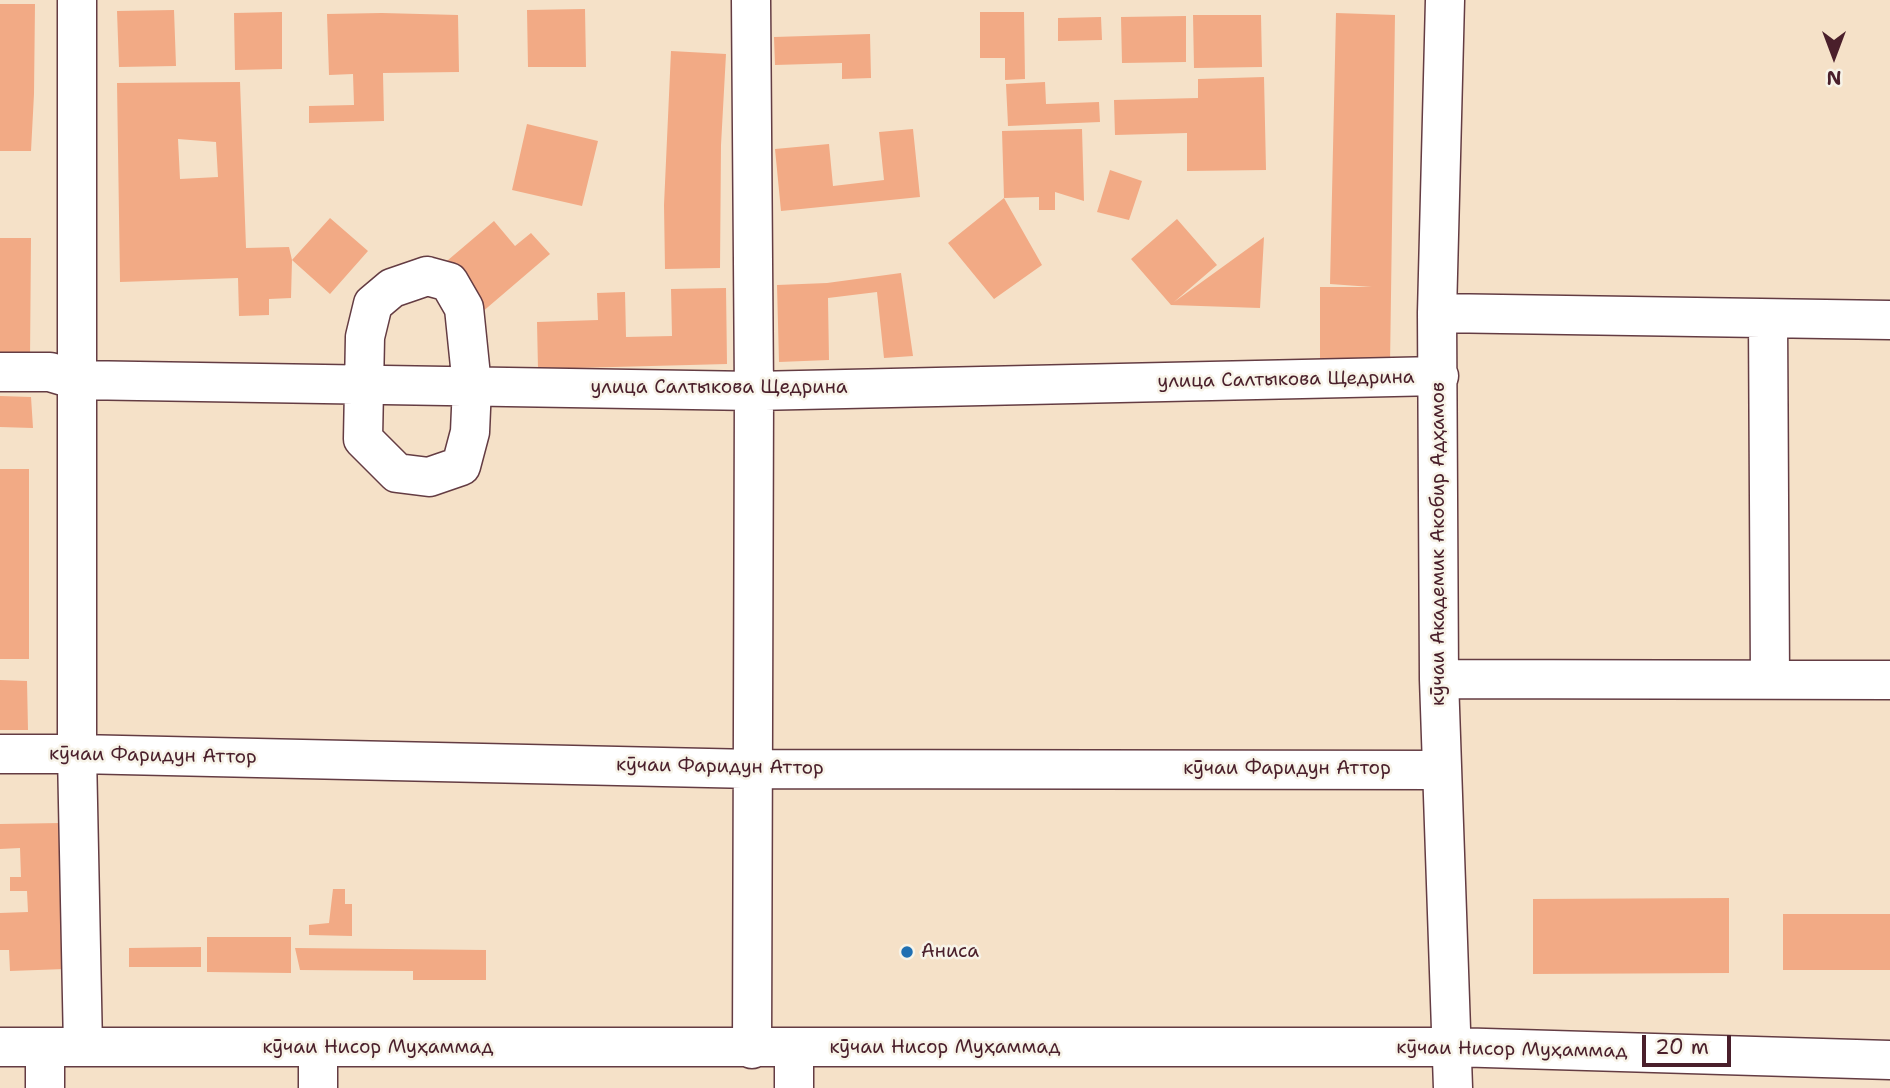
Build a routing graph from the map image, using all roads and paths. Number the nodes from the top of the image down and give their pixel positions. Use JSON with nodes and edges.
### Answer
{"nodes":[{"id":1,"x":77,"y":0,"type":"edge"},
{"id":2,"x":751,"y":0,"type":"edge"},
{"id":3,"x":1445,"y":0,"type":"edge"},
{"id":4,"x":1437,"y":313,"type":"junction"},
{"id":5,"x":1768,"y":319,"type":"junction"},
{"id":6,"x":1890,"y":320,"type":"edge"},
{"id":7,"x":0,"y":372,"type":"edge"},
{"id":8,"x":1438,"y":376,"type":"junction"},
{"id":9,"x":77,"y":380,"type":"junction"},
{"id":10,"x":364,"y":385,"type":"junction"},
{"id":11,"x":472,"y":386,"type":"junction"},
{"id":12,"x":754,"y":391,"type":"junction"},
{"id":13,"x":1770,"y":678,"type":"junction"},
{"id":14,"x":1438,"y":679,"type":"junction"},
{"id":15,"x":1890,"y":680,"type":"edge"},
{"id":16,"x":0,"y":754,"type":"edge"},
{"id":17,"x":77,"y":754,"type":"junction"},
{"id":18,"x":753,"y":769,"type":"junction"},
{"id":19,"x":1441,"y":769,"type":"junction"},
{"id":20,"x":45,"y":1047,"type":"junction"},
{"id":21,"x":83,"y":1047,"type":"junction"},
{"id":22,"x":1452,"y":1047,"type":"junction"},
{"id":23,"x":0,"y":1048,"type":"edge"},
{"id":24,"x":318,"y":1048,"type":"junction"},
{"id":25,"x":794,"y":1048,"type":"junction"},
{"id":26,"x":752,"y":1049,"type":"junction"},
{"id":27,"x":1882,"y":1069,"type":"edge"},
{"id":28,"x":45,"y":1088,"type":"edge"},
{"id":29,"x":318,"y":1088,"type":"edge"},
{"id":30,"x":794,"y":1088,"type":"edge"},
{"id":31,"x":1453,"y":1088,"type":"edge"}],
"edges":[{"from":1,"to":9,"type":"street"},
{"from":2,"to":12,"type":"street"},
{"from":3,"to":4,"type":"street","name":"кӯчаи Академик Акобир Адҳамов"},
{"from":4,"to":5,"type":"street"},
{"from":4,"to":8,"type":"street","name":"кӯчаи Академик Акобир Адҳамов"},
{"from":5,"to":6,"type":"street"},
{"from":5,"to":13,"type":"street"},
{"from":7,"to":9,"type":"street","name":"улица Салтыкова Щедрина"},
{"from":8,"to":12,"type":"street","name":"улица Салтыкова Щедрина"},
{"from":8,"to":14,"type":"street","name":"кӯчаи Академик Акобир Адҳамов"},
{"from":9,"to":10,"type":"street","name":"улица Салтыкова Щедрина"},
{"from":9,"to":17,"type":"street"},
{"from":10,"to":11,"type":"street","name":"улица Салтыкова Щедрина"},
{"from":10,"to":11,"type":"street"},
{"from":10,"to":11,"type":"street"},
{"from":11,"to":12,"type":"street","name":"улица Салтыкова Щедрина"},
{"from":12,"to":18,"type":"street"},
{"from":13,"to":14,"type":"street"},
{"from":13,"to":15,"type":"street"},
{"from":14,"to":19,"type":"street","name":"кӯчаи Академик Акобир Адҳамов"},
{"from":16,"to":17,"type":"street","name":"кӯчаи Фаридун Аттор"},
{"from":17,"to":18,"type":"street","name":"кӯчаи Фаридун Аттор"},
{"from":17,"to":21,"type":"street"},
{"from":18,"to":19,"type":"street","name":"кӯчаи Фаридун Аттор"},
{"from":18,"to":26,"type":"street"},
{"from":19,"to":22,"type":"street","name":"кӯчаи Академик Акобир Адҳамов"},
{"from":20,"to":21,"type":"street","name":"кӯчаи Нисор Муҳаммад"},
{"from":20,"to":23,"type":"street","name":"кӯчаи Нисор Муҳаммад"},
{"from":20,"to":28,"type":"street"},
{"from":21,"to":24,"type":"street","name":"кӯчаи Нисор Муҳаммад"},
{"from":22,"to":25,"type":"street","name":"кӯчаи Нисор Муҳаммад"},
{"from":22,"to":27,"type":"street","name":"кӯчаи Нисор Муҳаммад"},
{"from":22,"to":31,"type":"street","name":"кӯчаи Академик Акобир Адҳамов"},
{"from":24,"to":26,"type":"street","name":"кӯчаи Нисор Муҳаммад"},
{"from":24,"to":29,"type":"street"},
{"from":25,"to":26,"type":"street","name":"кӯчаи Нисор Муҳаммад"},
{"from":25,"to":30,"type":"street"}]}
